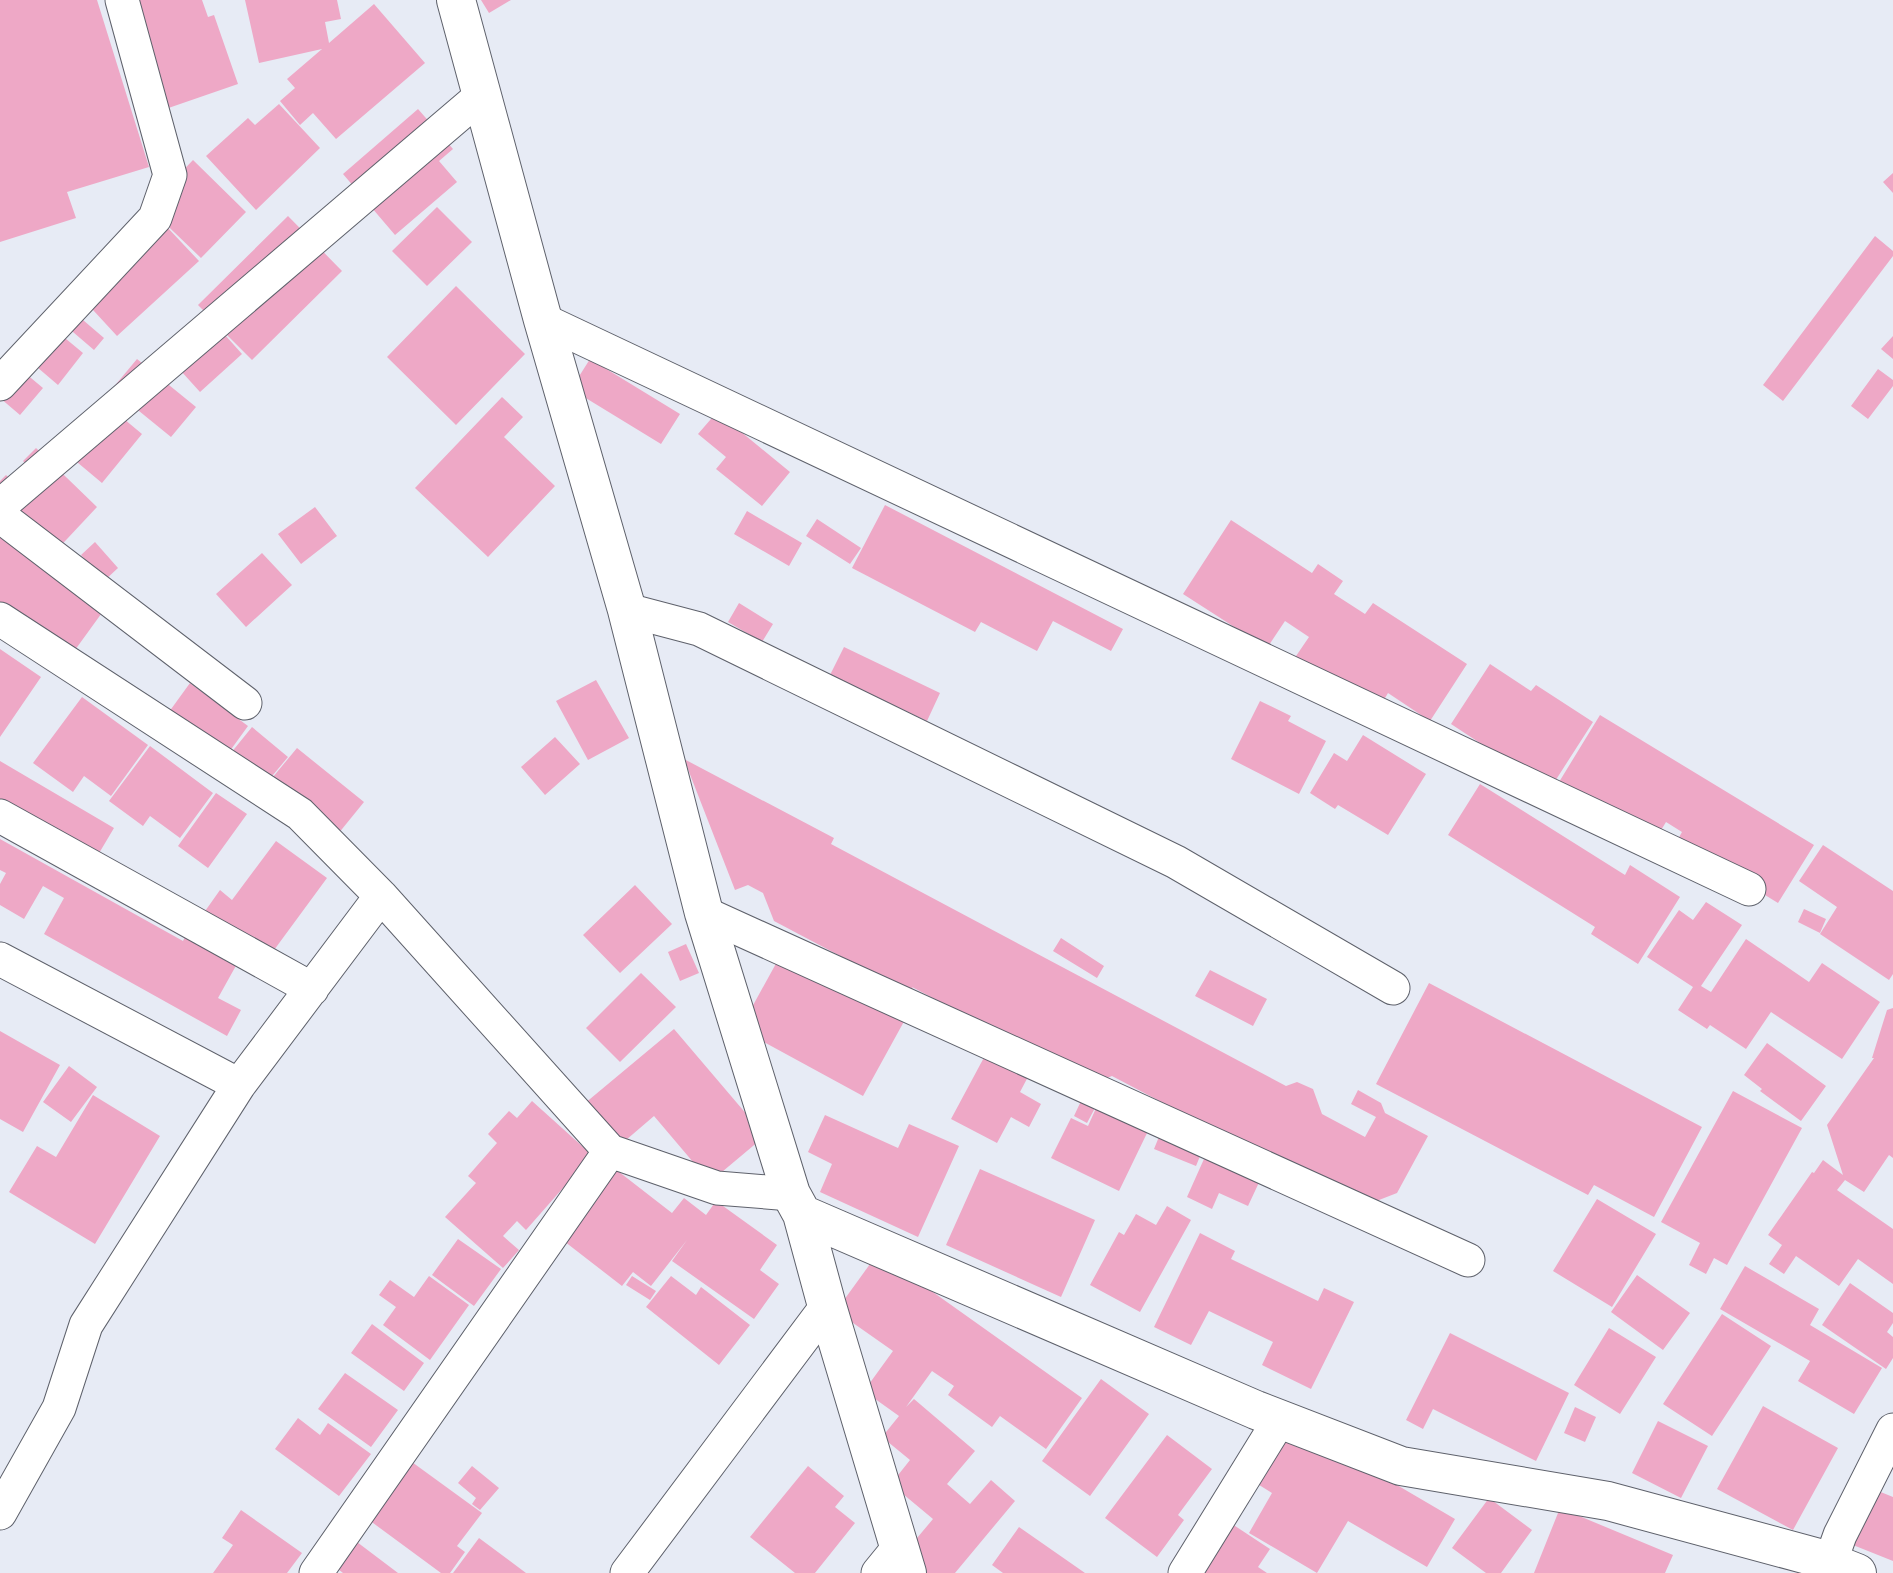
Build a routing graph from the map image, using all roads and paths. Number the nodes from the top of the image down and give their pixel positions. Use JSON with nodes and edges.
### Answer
{"nodes":[{"id":1,"x":122,"y":0,"type":"edge"},
{"id":2,"x":456,"y":0,"type":"edge"},
{"id":3,"x":482,"y":95,"type":"junction"},
{"id":4,"x":543,"y":320,"type":"junction"},
{"id":5,"x":0,"y":384,"type":"edge"},
{"id":6,"x":0,"y":506,"type":"edge"},
{"id":7,"x":0,"y":516,"type":"edge"},
{"id":8,"x":627,"y":610,"type":"junction"},
{"id":9,"x":0,"y":618,"type":"edge"},
{"id":10,"x":245,"y":703,"type":"dead end"},
{"id":11,"x":0,"y":816,"type":"edge"},
{"id":12,"x":1749,"y":890,"type":"dead end"},
{"id":13,"x":381,"y":896,"type":"junction"},
{"id":14,"x":704,"y":913,"type":"junction"},
{"id":15,"x":0,"y":958,"type":"edge"},
{"id":16,"x":1393,"y":988,"type":"dead end"},
{"id":17,"x":312,"y":989,"type":"junction"},
{"id":18,"x":239,"y":1085,"type":"junction"},
{"id":19,"x":610,"y":1151,"type":"junction"},
{"id":20,"x":796,"y":1204,"type":"junction"},
{"id":21,"x":1468,"y":1260,"type":"dead end"},
{"id":22,"x":827,"y":1306,"type":"junction"},
{"id":23,"x":1280,"y":1419,"type":"junction"},
{"id":24,"x":1893,"y":1430,"type":"edge"},
{"id":25,"x":0,"y":1513,"type":"edge"},
{"id":26,"x":895,"y":1564,"type":"edge"},
{"id":27,"x":1843,"y":1568,"type":"edge"},
{"id":28,"x":316,"y":1573,"type":"edge"},
{"id":29,"x":627,"y":1573,"type":"edge"},
{"id":30,"x":1185,"y":1573,"type":"edge"}],
"edges":[{"from":1,"to":5,"type":"street"},
{"from":2,"to":3,"type":"street"},
{"from":3,"to":4,"type":"street"},
{"from":3,"to":6,"type":"street"},
{"from":4,"to":8,"type":"street"},
{"from":4,"to":12,"type":"street"},
{"from":7,"to":10,"type":"street"},
{"from":8,"to":14,"type":"street"},
{"from":8,"to":16,"type":"street"},
{"from":9,"to":13,"type":"street"},
{"from":11,"to":17,"type":"street"},
{"from":13,"to":17,"type":"street"},
{"from":13,"to":19,"type":"street"},
{"from":14,"to":20,"type":"street"},
{"from":14,"to":21,"type":"street"},
{"from":15,"to":18,"type":"street"},
{"from":17,"to":18,"type":"street"},
{"from":18,"to":25,"type":"street"},
{"from":19,"to":20,"type":"street"},
{"from":19,"to":28,"type":"street"},
{"from":20,"to":22,"type":"street"},
{"from":20,"to":23,"type":"street"},
{"from":22,"to":26,"type":"street"},
{"from":22,"to":29,"type":"street"},
{"from":23,"to":27,"type":"street"},
{"from":23,"to":30,"type":"street"},
{"from":24,"to":27,"type":"street"}]}
